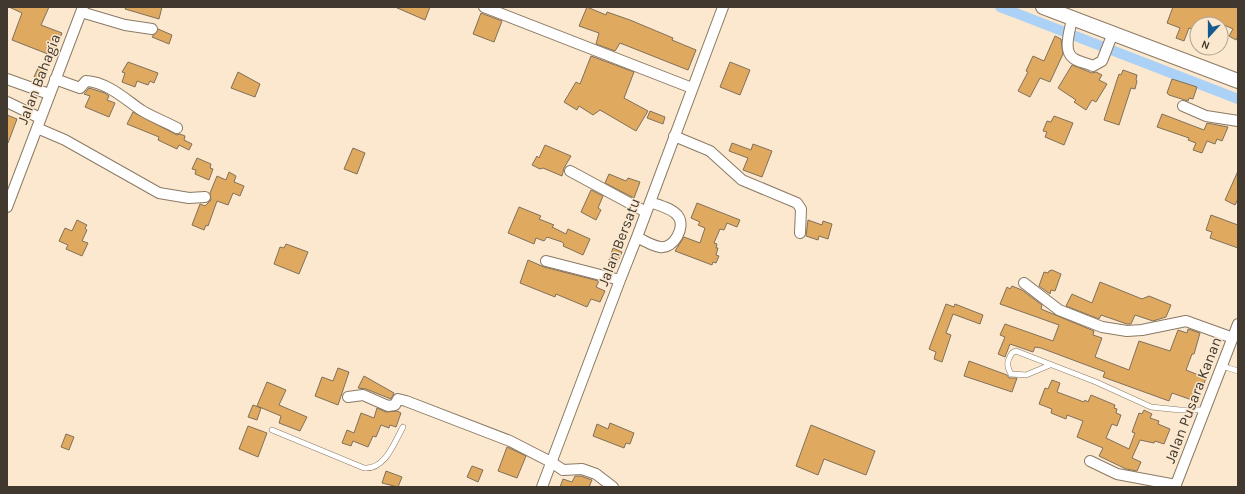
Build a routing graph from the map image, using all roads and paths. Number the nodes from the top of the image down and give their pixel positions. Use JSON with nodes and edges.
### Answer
{"nodes":[{"id":1,"x":484,"y":7,"type":"edge"},
{"id":2,"x":723,"y":7,"type":"edge"},
{"id":3,"x":1043,"y":7,"type":"edge"},
{"id":4,"x":82,"y":9,"type":"edge"},
{"id":5,"x":1072,"y":22,"type":"junction"},
{"id":6,"x":152,"y":29,"type":"dead end"},
{"id":7,"x":1112,"y":37,"type":"junction"},
{"id":8,"x":7,"y":79,"type":"edge"},
{"id":9,"x":56,"y":79,"type":"junction"},
{"id":10,"x":1238,"y":81,"type":"edge"},
{"id":11,"x":692,"y":88,"type":"junction"},
{"id":12,"x":49,"y":94,"type":"junction"},
{"id":13,"x":7,"y":102,"type":"edge"},
{"id":14,"x":1183,"y":106,"type":"dead end"},
{"id":15,"x":1238,"y":122,"type":"edge"},
{"id":16,"x":39,"y":123,"type":"junction"},
{"id":17,"x":177,"y":128,"type":"dead end"},
{"id":18,"x":674,"y":136,"type":"junction"},
{"id":19,"x":570,"y":171,"type":"dead end"},
{"id":20,"x":205,"y":197,"type":"dead end"},
{"id":21,"x":650,"y":202,"type":"junction"},
{"id":22,"x":7,"y":207,"type":"edge"},
{"id":23,"x":646,"y":212,"type":"junction"},
{"id":24,"x":800,"y":233,"type":"dead end"},
{"id":25,"x":637,"y":237,"type":"junction"},
{"id":26,"x":546,"y":261,"type":"dead end"},
{"id":27,"x":620,"y":280,"type":"junction"},
{"id":28,"x":1024,"y":283,"type":"dead end"},
{"id":29,"x":1238,"y":324,"type":"edge"},
{"id":30,"x":1233,"y":338,"type":"junction"},
{"id":31,"x":1050,"y":365,"type":"junction"},
{"id":32,"x":1222,"y":366,"type":"junction"},
{"id":33,"x":1238,"y":371,"type":"edge"},
{"id":34,"x":348,"y":396,"type":"dead end"},
{"id":35,"x":1205,"y":410,"type":"junction"},
{"id":36,"x":403,"y":427,"type":"dead end"},
{"id":37,"x":272,"y":430,"type":"dead end"},
{"id":38,"x":1090,"y":461,"type":"dead end"},
{"id":39,"x":551,"y":462,"type":"junction"},
{"id":40,"x":1175,"y":486,"type":"edge"},
{"id":41,"x":542,"y":487,"type":"edge"},
{"id":42,"x":613,"y":487,"type":"edge"}],
"edges":[{"from":1,"to":11,"type":"street"},
{"from":2,"to":11,"type":"street","name":"Jalan Bersatu"},
{"from":3,"to":5,"type":"street"},
{"from":4,"to":6,"type":"street"},
{"from":4,"to":9,"type":"street","name":"Jalan Bahagia"},
{"from":5,"to":7,"type":"street"},
{"from":5,"to":7,"type":"street"},
{"from":7,"to":10,"type":"street"},
{"from":8,"to":12,"type":"street"},
{"from":9,"to":12,"type":"street","name":"Jalan Bahagia"},
{"from":9,"to":17,"type":"street"},
{"from":11,"to":18,"type":"street","name":"Jalan Bersatu"},
{"from":12,"to":16,"type":"street","name":"Jalan Bahagia"},
{"from":13,"to":16,"type":"street"},
{"from":14,"to":15,"type":"street"},
{"from":16,"to":20,"type":"street"},
{"from":16,"to":22,"type":"street","name":"Jalan Bahagia"},
{"from":18,"to":21,"type":"street","name":"Jalan Bersatu"},
{"from":18,"to":24,"type":"street"},
{"from":19,"to":23,"type":"street"},
{"from":21,"to":23,"type":"street","name":"Jalan Bersatu"},
{"from":21,"to":25,"type":"street"},
{"from":23,"to":25,"type":"street","name":"Jalan Bersatu"},
{"from":25,"to":27,"type":"street","name":"Jalan Bersatu"},
{"from":26,"to":27,"type":"street"},
{"from":27,"to":39,"type":"street","name":"Jalan Bersatu"},
{"from":28,"to":30,"type":"street"},
{"from":29,"to":30,"type":"street","name":"Jalan Pusara Kanan"},
{"from":30,"to":32,"type":"street","name":"Jalan Pusara Kanan"},
{"from":31,"to":31,"type":"lane"},
{"from":31,"to":35,"type":"lane"},
{"from":32,"to":33,"type":"lane"},
{"from":32,"to":35,"type":"street","name":"Jalan Pusara Kanan"},
{"from":34,"to":39,"type":"street"},
{"from":35,"to":40,"type":"street","name":"Jalan Pusara Kanan"},
{"from":36,"to":37,"type":"lane"},
{"from":38,"to":40,"type":"street"},
{"from":39,"to":41,"type":"street","name":"Jalan Bersatu"},
{"from":39,"to":42,"type":"street"}]}
